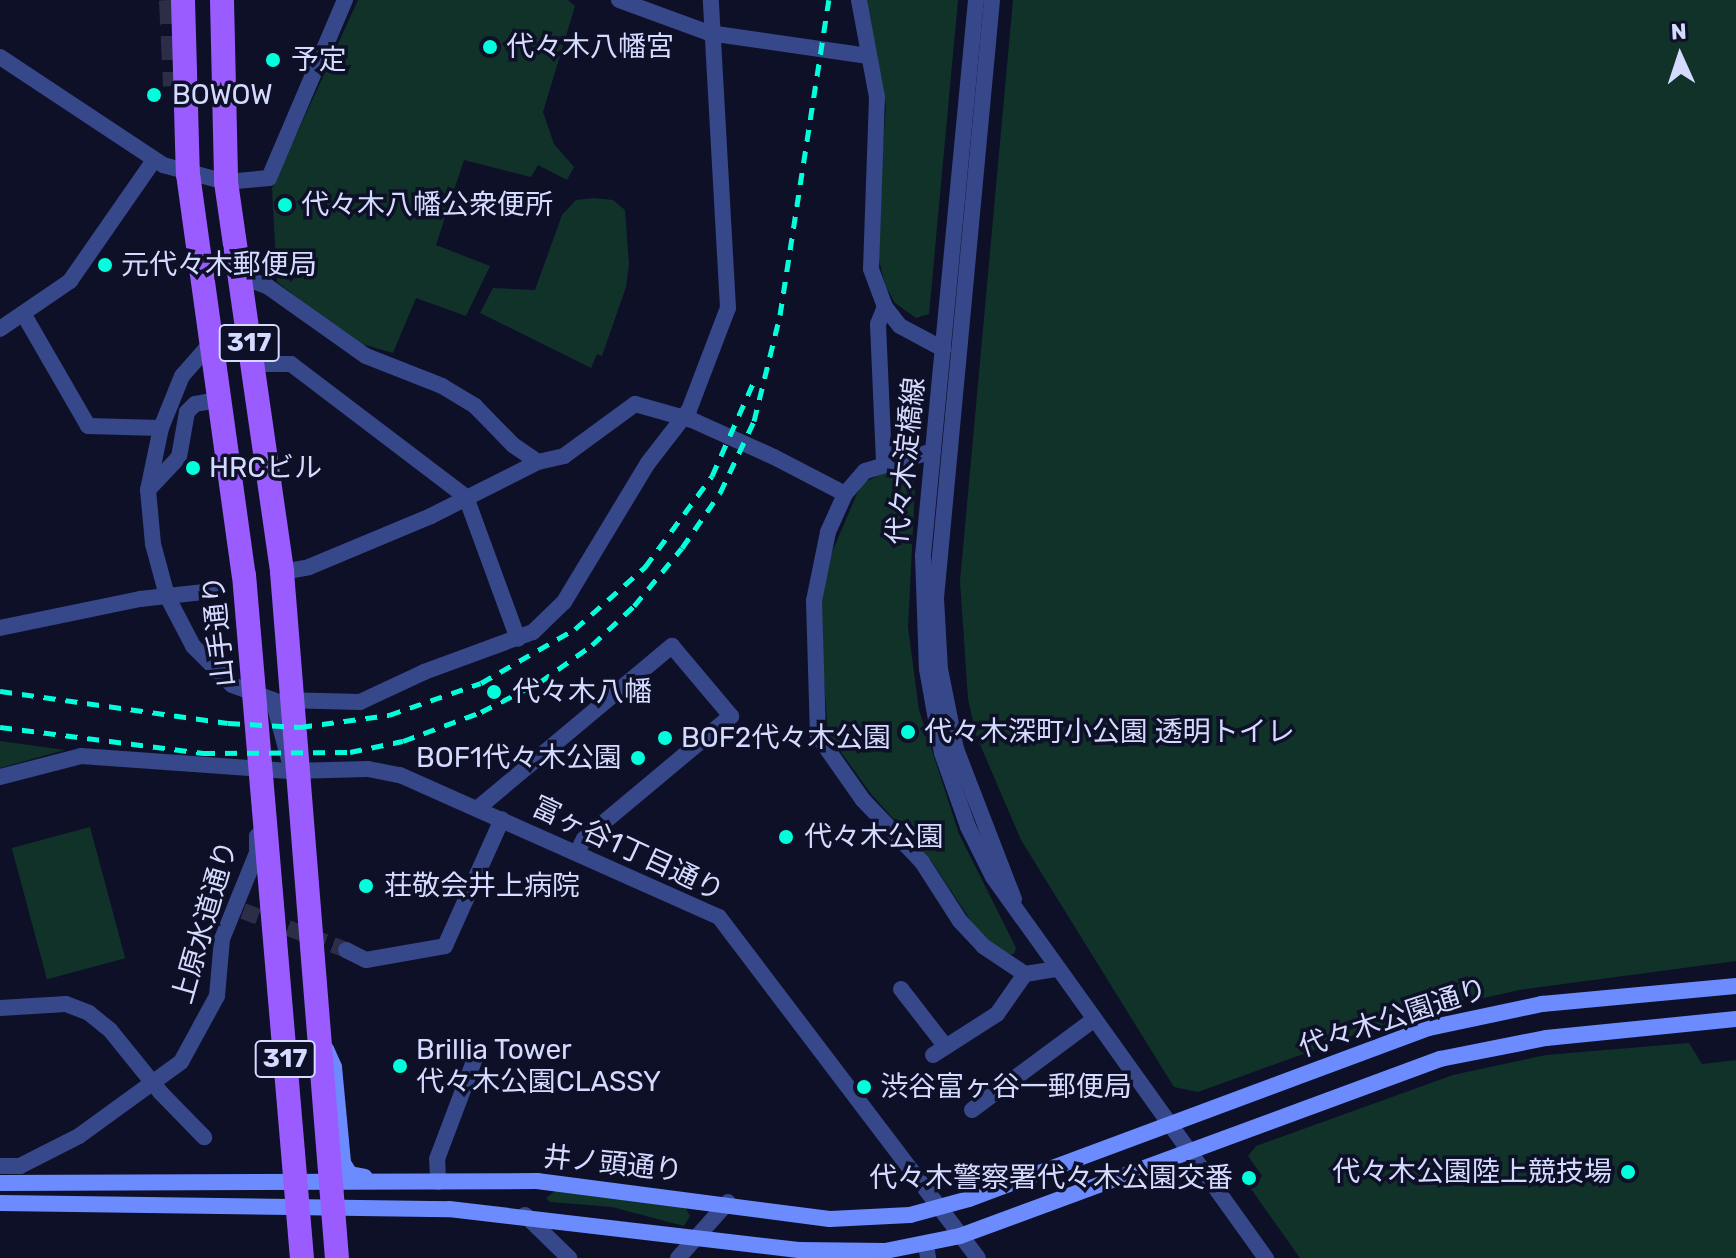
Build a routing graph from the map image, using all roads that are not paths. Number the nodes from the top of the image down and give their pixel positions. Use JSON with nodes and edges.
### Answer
{"nodes":[{"id":1,"x":183,"y":0,"type":"edge"},
{"id":2,"x":220,"y":0,"type":"edge"},
{"id":3,"x":345,"y":0,"type":"edge"},
{"id":4,"x":619,"y":0,"type":"edge"},
{"id":5,"x":711,"y":0,"type":"edge"},
{"id":6,"x":859,"y":0,"type":"edge"},
{"id":7,"x":976,"y":0,"type":"edge"},
{"id":8,"x":992,"y":0,"type":"edge"},
{"id":9,"x":709,"y":33,"type":"junction"},
{"id":10,"x":868,"y":56,"type":"junction"},
{"id":11,"x":0,"y":57,"type":"edge"},
{"id":12,"x":184,"y":95,"type":"junction"},
{"id":13,"x":154,"y":160,"type":"junction"},
{"id":14,"x":188,"y":174,"type":"junction"},
{"id":15,"x":226,"y":182,"type":"junction"},
{"id":16,"x":239,"y":276,"type":"junction"},
{"id":17,"x":885,"y":307,"type":"junction"},
{"id":18,"x":24,"y":315,"type":"junction"},
{"id":19,"x":0,"y":329,"type":"edge"},
{"id":20,"x":210,"y":344,"type":"junction"},
{"id":21,"x":943,"y":349,"type":"junction"},
{"id":22,"x":252,"y":364,"type":"junction"},
{"id":23,"x":218,"y":400,"type":"junction"},
{"id":24,"x":683,"y":417,"type":"junction"},
{"id":25,"x":161,"y":428,"type":"junction"},
{"id":26,"x":933,"y":451,"type":"junction"},
{"id":27,"x":538,"y":462,"type":"junction"},
{"id":28,"x":884,"y":462,"type":"junction"},
{"id":29,"x":148,"y":490,"type":"junction"},
{"id":30,"x":845,"y":494,"type":"junction"},
{"id":31,"x":466,"y":497,"type":"junction"},
{"id":32,"x":282,"y":572,"type":"junction"},
{"id":33,"x":212,"y":591,"type":"dead end"},
{"id":34,"x":167,"y":596,"type":"junction"},
{"id":35,"x":0,"y":628,"type":"edge"},
{"id":36,"x":518,"y":639,"type":"junction"},
{"id":37,"x":282,"y":692,"type":"junction"},
{"id":38,"x":258,"y":771,"type":"junction"},
{"id":39,"x":0,"y":777,"type":"edge"},
{"id":40,"x":296,"y":780,"type":"junction"},
{"id":41,"x":478,"y":808,"type":"junction"},
{"id":42,"x":502,"y":819,"type":"junction"},
{"id":43,"x":577,"y":852,"type":"junction"},
{"id":44,"x":297,"y":867,"type":"junction"},
{"id":45,"x":1017,"y":908,"type":"junction"},
{"id":46,"x":282,"y":936,"type":"junction"},
{"id":47,"x":346,"y":950,"type":"tunnel mouth"},
{"id":48,"x":1056,"y":969,"type":"junction"},
{"id":49,"x":1025,"y":974,"type":"junction"},
{"id":50,"x":1736,"y":986,"type":"edge"},
{"id":51,"x":901,"y":989,"type":"dead end"},
{"id":52,"x":0,"y":1008,"type":"edge"},
{"id":53,"x":317,"y":1010,"type":"junction"},
{"id":54,"x":1736,"y":1019,"type":"edge"},
{"id":55,"x":1093,"y":1020,"type":"junction"},
{"id":56,"x":320,"y":1037,"type":"junction"},
{"id":57,"x":477,"y":1053,"type":"dead end"},
{"id":58,"x":155,"y":1083,"type":"junction"},
{"id":59,"x":289,"y":1108,"type":"junction"},
{"id":60,"x":972,"y":1110,"type":"dead end"},
{"id":61,"x":1169,"y":1123,"type":"junction"},
{"id":62,"x":204,"y":1137,"type":"dead end"},
{"id":63,"x":1189,"y":1150,"type":"junction"},
{"id":64,"x":0,"y":1166,"type":"edge"},
{"id":65,"x":295,"y":1182,"type":"junction"},
{"id":66,"x":332,"y":1182,"type":"junction"},
{"id":67,"x":438,"y":1182,"type":"junction"},
{"id":68,"x":0,"y":1183,"type":"edge"},
{"id":69,"x":728,"y":1202,"type":"junction"},
{"id":70,"x":0,"y":1203,"type":"edge"},
{"id":71,"x":297,"y":1207,"type":"junction"},
{"id":72,"x":334,"y":1207,"type":"junction"},
{"id":73,"x":940,"y":1208,"type":"junction"},
{"id":74,"x":524,"y":1214,"type":"junction"},
{"id":75,"x":960,"y":1236,"type":"junction"},
{"id":76,"x":699,"y":1237,"type":"junction"},
{"id":77,"x":927,"y":1252,"type":"edge"},
{"id":78,"x":302,"y":1258,"type":"edge"},
{"id":79,"x":337,"y":1258,"type":"edge"},
{"id":80,"x":569,"y":1258,"type":"edge"},
{"id":81,"x":678,"y":1258,"type":"edge"},
{"id":82,"x":978,"y":1258,"type":"edge"},
{"id":83,"x":1266,"y":1258,"type":"edge"}],
"edges":[{"from":1,"to":12,"type":"main road","name":"山手通り","number":"317"},
{"from":2,"to":12,"type":"main road"},
{"from":2,"to":15,"type":"main road","number":"317"},
{"from":3,"to":15,"type":"street"},
{"from":4,"to":9,"type":"street"},
{"from":5,"to":9,"type":"street"},
{"from":6,"to":10,"type":"street"},
{"from":7,"to":21,"type":"street","name":"代々木淀橋線"},
{"from":8,"to":45,"type":"street","name":"代々木淀橋線"},
{"from":9,"to":10,"type":"street"},
{"from":9,"to":24,"type":"street"},
{"from":10,"to":17,"type":"street"},
{"from":11,"to":13,"type":"street"},
{"from":12,"to":14,"type":"main road","name":"山手通り","number":"317"},
{"from":13,"to":14,"type":"street"},
{"from":13,"to":18,"type":"street"},
{"from":14,"to":15,"type":"street"},
{"from":14,"to":20,"type":"main road","name":"山手通り","number":"317"},
{"from":15,"to":16,"type":"main road","number":"317"},
{"from":16,"to":22,"type":"main road","number":"317"},
{"from":16,"to":27,"type":"street"},
{"from":17,"to":21,"type":"street"},
{"from":17,"to":28,"type":"street"},
{"from":18,"to":19,"type":"street"},
{"from":18,"to":25,"type":"street"},
{"from":20,"to":23,"type":"main road","name":"山手通り","number":"317"},
{"from":20,"to":25,"type":"street"},
{"from":21,"to":26,"type":"street","name":"代々木淀橋線"},
{"from":22,"to":31,"type":"street"},
{"from":22,"to":32,"type":"main road","number":"317"},
{"from":23,"to":29,"type":"street"},
{"from":23,"to":46,"type":"main road","name":"山手通り","number":"317"},
{"from":24,"to":27,"type":"street"},
{"from":24,"to":30,"type":"street"},
{"from":24,"to":36,"type":"street"},
{"from":25,"to":29,"type":"street"},
{"from":26,"to":28,"type":"street"},
{"from":26,"to":45,"type":"street","name":"代々木淀橋線"},
{"from":27,"to":31,"type":"street"},
{"from":28,"to":30,"type":"street"},
{"from":29,"to":34,"type":"street"},
{"from":30,"to":49,"type":"street"},
{"from":31,"to":32,"type":"street"},
{"from":31,"to":36,"type":"street"},
{"from":32,"to":37,"type":"main road","number":"317"},
{"from":33,"to":34,"type":"street"},
{"from":34,"to":35,"type":"street"},
{"from":34,"to":37,"type":"street"},
{"from":36,"to":37,"type":"street"},
{"from":37,"to":40,"type":"main road","number":"317"},
{"from":38,"to":39,"type":"street","name":"富ヶ谷1丁目通り"},
{"from":38,"to":40,"type":"street","name":"富ヶ谷1丁目通り"},
{"from":38,"to":58,"type":"street","name":"上原水道通り"},
{"from":40,"to":41,"type":"street","name":"富ヶ谷1丁目通り"},
{"from":40,"to":44,"type":"main road","number":"317"},
{"from":41,"to":42,"type":"street","name":"富ヶ谷1丁目通り"},
{"from":41,"to":43,"type":"street"},
{"from":42,"to":43,"type":"street","name":"富ヶ谷1丁目通り"},
{"from":42,"to":47,"type":"street"},
{"from":43,"to":73,"type":"street","name":"富ヶ谷1丁目通り"},
{"from":44,"to":46,"type":"main road"},
{"from":44,"to":53,"type":"main road","number":"317"},
{"from":45,"to":48,"type":"street","name":"代々木淀橋線"},
{"from":46,"to":59,"type":"main road","name":"山手通り","number":"317"},
{"from":48,"to":49,"type":"street"},
{"from":48,"to":55,"type":"street","name":"代々木淀橋線"},
{"from":49,"to":51,"type":"street"},
{"from":50,"to":61,"type":"main road","name":"代々木公園通り"},
{"from":52,"to":58,"type":"street"},
{"from":53,"to":56,"type":"main road","number":"317"},
{"from":53,"to":59,"type":"main road"},
{"from":54,"to":63,"type":"main road","name":"代々木公園通り"},
{"from":55,"to":60,"type":"street"},
{"from":55,"to":61,"type":"street","name":"代々木淀橋線"},
{"from":56,"to":66,"type":"main road","number":"317"},
{"from":56,"to":67,"type":"main road"},
{"from":57,"to":67,"type":"street"},
{"from":58,"to":62,"type":"street"},
{"from":58,"to":64,"type":"street","name":"上原水道通り"},
{"from":59,"to":65,"type":"main road","name":"山手通り","number":"317"},
{"from":61,"to":63,"type":"street"},
{"from":61,"to":73,"type":"main road","name":"井ノ頭通り"},
{"from":63,"to":75,"type":"main road"},
{"from":63,"to":83,"type":"street"},
{"from":65,"to":66,"type":"main road","name":"井ノ頭通り"},
{"from":65,"to":68,"type":"main road","name":"井ノ頭通り"},
{"from":65,"to":71,"type":"main road","name":"山手通り","number":"317"},
{"from":66,"to":67,"type":"main road","name":"井ノ頭通り"},
{"from":66,"to":72,"type":"main road","number":"317"},
{"from":67,"to":69,"type":"main road","name":"井ノ頭通り"},
{"from":69,"to":73,"type":"main road","name":"井ノ頭通り"},
{"from":69,"to":76,"type":"street"},
{"from":70,"to":71,"type":"main road"},
{"from":71,"to":72,"type":"main road"},
{"from":71,"to":78,"type":"main road","name":"山手通り","number":"317"},
{"from":72,"to":74,"type":"main road"},
{"from":72,"to":79,"type":"main road","number":"317"},
{"from":73,"to":75,"type":"street","name":"富ヶ谷1丁目通り"},
{"from":74,"to":76,"type":"main road"},
{"from":74,"to":80,"type":"street"},
{"from":75,"to":77,"type":"main road"},
{"from":75,"to":82,"type":"street","name":"富ヶ谷1丁目通り"},
{"from":76,"to":77,"type":"main road"},
{"from":76,"to":81,"type":"street"}]}
